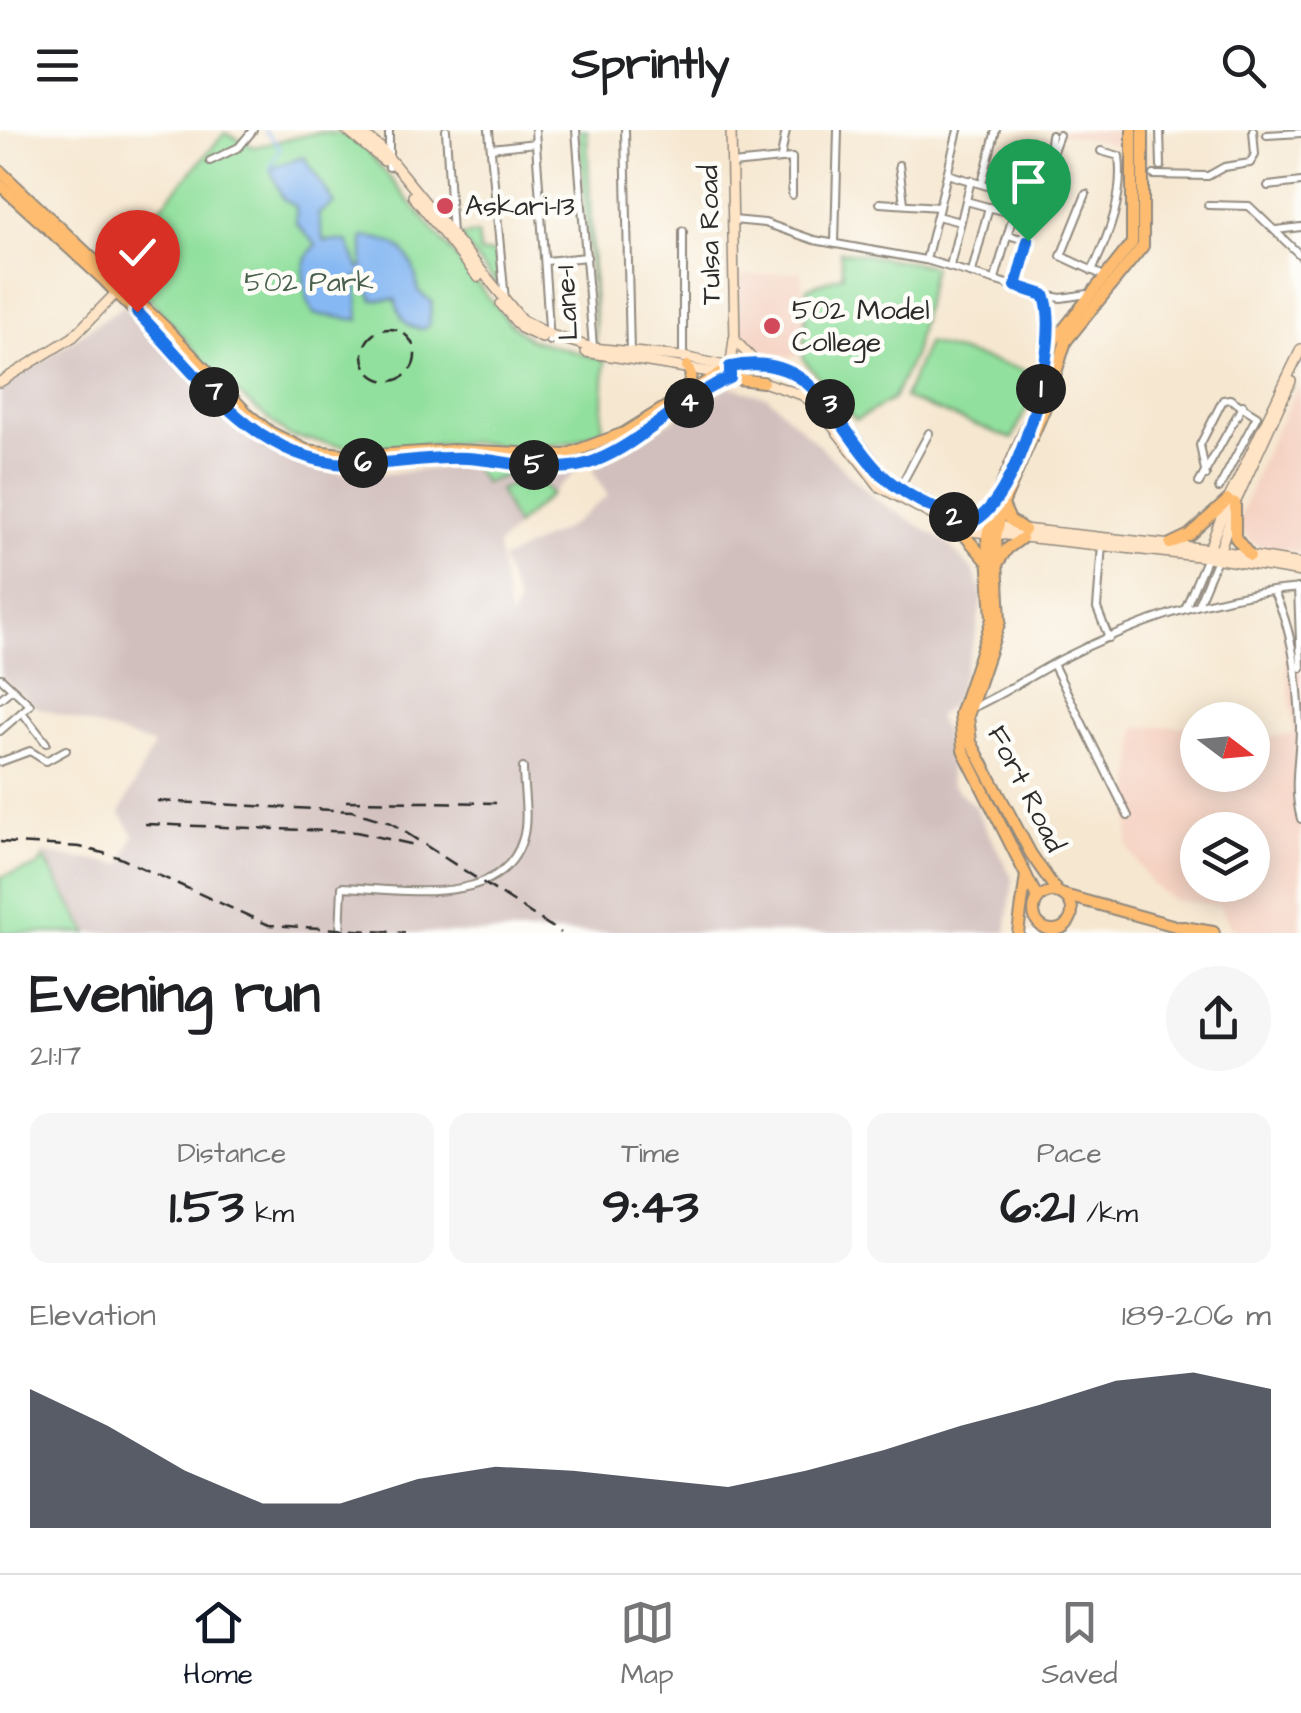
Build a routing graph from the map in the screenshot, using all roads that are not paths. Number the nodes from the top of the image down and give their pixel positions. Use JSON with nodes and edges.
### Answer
{"nodes":[{"id":1,"x":253,"y":130,"type":"edge"},
{"id":2,"x":346,"y":130,"type":"edge"},
{"id":3,"x":357,"y":130,"type":"edge"},
{"id":4,"x":389,"y":130,"type":"edge"},
{"id":5,"x":446,"y":130,"type":"edge"},
{"id":6,"x":490,"y":130,"type":"edge"},
{"id":7,"x":535,"y":130,"type":"edge"},
{"id":8,"x":576,"y":130,"type":"edge"},
{"id":9,"x":625,"y":130,"type":"edge"},
{"id":10,"x":731,"y":130,"type":"edge"},
{"id":11,"x":786,"y":130,"type":"edge"},
{"id":12,"x":838,"y":130,"type":"edge"},
{"id":13,"x":958,"y":130,"type":"edge"},
{"id":14,"x":996,"y":130,"type":"edge"},
{"id":15,"x":1132,"y":130,"type":"edge"},
{"id":16,"x":1143,"y":130,"type":"edge"},
{"id":17,"x":1160,"y":130,"type":"edge"},
{"id":18,"x":1253,"y":130,"type":"edge"},
{"id":19,"x":1301,"y":133,"type":"edge"},
{"id":20,"x":1055,"y":135,"type":"dead end"},
{"id":21,"x":1266,"y":135,"type":"dead end"},
{"id":22,"x":536,"y":143,"type":"junction"},
{"id":23,"x":491,"y":148,"type":"junction"},
{"id":24,"x":1100,"y":152,"type":"dead end"},
{"id":25,"x":780,"y":157,"type":"junction"},
{"id":26,"x":210,"y":161,"type":"dead end"},
{"id":27,"x":390,"y":163,"type":"junction"},
{"id":28,"x":731,"y":164,"type":"junction"},
{"id":29,"x":899,"y":166,"type":"dead end"},
{"id":30,"x":1161,"y":166,"type":"dead end"},
{"id":31,"x":0,"y":171,"type":"edge"},
{"id":32,"x":948,"y":174,"type":"junction"},
{"id":33,"x":1154,"y":175,"type":"dead end"},
{"id":34,"x":971,"y":180,"type":"junction"},
{"id":35,"x":1301,"y":182,"type":"edge"},
{"id":36,"x":982,"y":183,"type":"junction"},
{"id":37,"x":0,"y":185,"type":"edge"},
{"id":38,"x":1268,"y":186,"type":"dead end"},
{"id":39,"x":1086,"y":194,"type":"dead end"},
{"id":40,"x":792,"y":195,"type":"dead end"},
{"id":41,"x":1019,"y":195,"type":"junction"},
{"id":42,"x":966,"y":201,"type":"junction"},
{"id":43,"x":1038,"y":201,"type":"junction"},
{"id":44,"x":880,"y":203,"type":"dead end"},
{"id":45,"x":904,"y":204,"type":"junction"},
{"id":46,"x":1208,"y":205,"type":"dead end"},
{"id":47,"x":989,"y":207,"type":"junction"},
{"id":48,"x":938,"y":212,"type":"junction"},
{"id":49,"x":1014,"y":214,"type":"junction"},
{"id":50,"x":731,"y":220,"type":"junction"},
{"id":51,"x":960,"y":222,"type":"junction"},
{"id":52,"x":1301,"y":227,"type":"edge"},
{"id":53,"x":1275,"y":230,"type":"junction"},
{"id":54,"x":683,"y":231,"type":"dead end"},
{"id":55,"x":1008,"y":235,"type":"junction"},
{"id":56,"x":450,"y":237,"type":"junction"},
{"id":57,"x":1028,"y":241,"type":"junction"},
{"id":58,"x":835,"y":243,"type":"junction"},
{"id":59,"x":1301,"y":256,"type":"edge"},
{"id":60,"x":587,"y":257,"type":"junction"},
{"id":61,"x":926,"y":260,"type":"junction"},
{"id":62,"x":546,"y":261,"type":"junction"},
{"id":63,"x":950,"y":266,"type":"junction"},
{"id":64,"x":972,"y":272,"type":"junction"},
{"id":65,"x":1092,"y":272,"type":"junction"},
{"id":66,"x":1104,"y":276,"type":"junction"},
{"id":67,"x":995,"y":279,"type":"junction"},
{"id":68,"x":1016,"y":286,"type":"junction"},
{"id":69,"x":120,"y":290,"type":"junction"},
{"id":70,"x":1090,"y":294,"type":"junction"},
{"id":71,"x":1044,"y":295,"type":"junction"},
{"id":72,"x":503,"y":302,"type":"junction"},
{"id":73,"x":550,"y":338,"type":"junction"},
{"id":74,"x":734,"y":338,"type":"junction"},
{"id":75,"x":1301,"y":349,"type":"edge"},
{"id":76,"x":593,"y":351,"type":"junction"},
{"id":77,"x":630,"y":356,"type":"junction"},
{"id":78,"x":1048,"y":357,"type":"junction"},
{"id":79,"x":1301,"y":360,"type":"edge"},
{"id":80,"x":684,"y":362,"type":"junction"},
{"id":81,"x":757,"y":364,"type":"junction"},
{"id":82,"x":732,"y":372,"type":"junction"},
{"id":83,"x":0,"y":382,"type":"edge"},
{"id":84,"x":764,"y":382,"type":"joint"},
{"id":85,"x":686,"y":393,"type":"junction"},
{"id":86,"x":1243,"y":405,"type":"junction"},
{"id":87,"x":928,"y":432,"type":"dead end"},
{"id":88,"x":1229,"y":432,"type":"junction"},
{"id":89,"x":1244,"y":440,"type":"junction"},
{"id":90,"x":1216,"y":457,"type":"junction"},
{"id":91,"x":1231,"y":464,"type":"junction"},
{"id":92,"x":1206,"y":476,"type":"junction"},
{"id":93,"x":1199,"y":483,"type":"dead end"},
{"id":94,"x":900,"y":488,"type":"junction"},
{"id":95,"x":1219,"y":488,"type":"dead end"},
{"id":96,"x":1232,"y":501,"type":"junction"},
{"id":97,"x":999,"y":503,"type":"junction"},
{"id":98,"x":964,"y":526,"type":"junction"},
{"id":99,"x":992,"y":532,"type":"junction"},
{"id":100,"x":1024,"y":534,"type":"junction"},
{"id":101,"x":1170,"y":544,"type":"junction"},
{"id":102,"x":1102,"y":545,"type":"junction"},
{"id":103,"x":1213,"y":554,"type":"junction"},
{"id":104,"x":1250,"y":556,"type":"junction"},
{"id":105,"x":1301,"y":564,"type":"edge"},
{"id":106,"x":993,"y":565,"type":"junction"},
{"id":107,"x":1301,"y":572,"type":"edge"},
{"id":108,"x":1300,"y":588,"type":"edge"},
{"id":109,"x":1273,"y":591,"type":"junction"},
{"id":110,"x":1198,"y":604,"type":"junction"},
{"id":111,"x":1299,"y":607,"type":"edge"},
{"id":112,"x":1185,"y":610,"type":"junction"},
{"id":113,"x":1109,"y":638,"type":"junction"},
{"id":114,"x":1054,"y":664,"type":"junction"},
{"id":115,"x":1297,"y":664,"type":"edge"},
{"id":116,"x":1,"y":678,"type":"edge"},
{"id":117,"x":12,"y":689,"type":"junction"},
{"id":118,"x":0,"y":699,"type":"edge"},
{"id":119,"x":22,"y":712,"type":"junction"},
{"id":120,"x":964,"y":712,"type":"junction"},
{"id":121,"x":1300,"y":729,"type":"edge"},
{"id":122,"x":0,"y":731,"type":"edge"},
{"id":123,"x":46,"y":743,"type":"dead end"},
{"id":124,"x":66,"y":750,"type":"dead end"},
{"id":125,"x":0,"y":762,"type":"edge"},
{"id":126,"x":523,"y":768,"type":"dead end"},
{"id":127,"x":1128,"y":816,"type":"dead end"},
{"id":128,"x":1301,"y":819,"type":"edge"},
{"id":129,"x":1026,"y":868,"type":"junction"},
{"id":130,"x":1040,"y":868,"type":"junction"},
{"id":131,"x":1061,"y":894,"type":"junction"},
{"id":132,"x":1038,"y":899,"type":"junction"},
{"id":133,"x":1088,"y":899,"type":"junction"},
{"id":134,"x":1038,"y":923,"type":"junction"},
{"id":135,"x":1184,"y":928,"type":"junction"},
{"id":136,"x":1067,"y":930,"type":"edge"},
{"id":137,"x":340,"y":933,"type":"edge"},
{"id":138,"x":1018,"y":933,"type":"edge"},
{"id":139,"x":1027,"y":933,"type":"edge"},
{"id":140,"x":1200,"y":933,"type":"edge"},
{"id":141,"x":1213,"y":933,"type":"edge"}],
"edges":[{"from":1,"to":26,"type":"street"},
{"from":2,"to":27,"type":"main road"},
{"from":3,"to":27,"type":"main road"},
{"from":4,"to":27,"type":"street"},
{"from":5,"to":56,"type":"street"},
{"from":6,"to":23,"type":"street"},
{"from":7,"to":22,"type":"street"},
{"from":8,"to":60,"type":"street","name":"Lane-1"},
{"from":9,"to":77,"type":"street"},
{"from":10,"to":28,"type":"main road","name":"Tulsa Road"},
{"from":11,"to":25,"type":"street"},
{"from":12,"to":58,"type":"street"},
{"from":13,"to":32,"type":"street"},
{"from":14,"to":36,"type":"street"},
{"from":15,"to":66,"type":"main road"},
{"from":16,"to":97,"type":"main road"},
{"from":17,"to":30,"type":"street"},
{"from":18,"to":33,"type":"street"},
{"from":19,"to":21,"type":"street"},
{"from":20,"to":43,"type":"street"},
{"from":22,"to":23,"type":"street"},
{"from":22,"to":62,"type":"street"},
{"from":23,"to":72,"type":"street"},
{"from":24,"to":65,"type":"street"},
{"from":25,"to":28,"type":"street"},
{"from":25,"to":40,"type":"street"},
{"from":27,"to":56,"type":"main road"},
{"from":28,"to":50,"type":"main road","name":"Tulsa Road"},
{"from":29,"to":45,"type":"street"},
{"from":31,"to":69,"type":"main road"},
{"from":32,"to":34,"type":"street"},
{"from":32,"to":48,"type":"street"},
{"from":34,"to":36,"type":"street"},
{"from":34,"to":42,"type":"street"},
{"from":35,"to":38,"type":"street"},
{"from":36,"to":41,"type":"street"},
{"from":37,"to":69,"type":"main road"},
{"from":39,"to":65,"type":"street"},
{"from":41,"to":43,"type":"street"},
{"from":41,"to":49,"type":"street"},
{"from":42,"to":47,"type":"street"},
{"from":42,"to":51,"type":"street"},
{"from":43,"to":57,"type":"street"},
{"from":44,"to":45,"type":"street"},
{"from":45,"to":48,"type":"street"},
{"from":46,"to":53,"type":"street"},
{"from":47,"to":49,"type":"street"},
{"from":47,"to":64,"type":"street"},
{"from":48,"to":51,"type":"street"},
{"from":48,"to":61,"type":"street"},
{"from":49,"to":55,"type":"street"},
{"from":50,"to":58,"type":"street"},
{"from":50,"to":74,"type":"main road","name":"Tulsa Road"},
{"from":51,"to":63,"type":"street"},
{"from":52,"to":53,"type":"street"},
{"from":53,"to":59,"type":"street"},
{"from":54,"to":80,"type":"street"},
{"from":55,"to":57,"type":"street"},
{"from":55,"to":67,"type":"street"},
{"from":56,"to":72,"type":"main road"},
{"from":57,"to":68,"type":"street"},
{"from":58,"to":61,"type":"street"},
{"from":60,"to":62,"type":"street"},
{"from":60,"to":76,"type":"street","name":"Lane-1"},
{"from":61,"to":63,"type":"street"},
{"from":62,"to":73,"type":"street"},
{"from":63,"to":64,"type":"street"},
{"from":64,"to":67,"type":"street"},
{"from":65,"to":66,"type":"street"},
{"from":66,"to":70,"type":"main road"},
{"from":67,"to":68,"type":"street"},
{"from":68,"to":71,"type":"street"},
{"from":69,"to":82,"type":"main road"},
{"from":69,"to":83,"type":"main road"},
{"from":69,"to":85,"type":"main road"},
{"from":70,"to":71,"type":"street"},
{"from":70,"to":78,"type":"main road"},
{"from":71,"to":78,"type":"street"},
{"from":72,"to":73,"type":"main road"},
{"from":73,"to":76,"type":"main road"},
{"from":74,"to":81,"type":"main road","name":"Tulsa Road"},
{"from":74,"to":82,"type":"main road","name":"Tulsa Road"},
{"from":75,"to":96,"type":"main road"},
{"from":76,"to":77,"type":"main road"},
{"from":77,"to":80,"type":"main road"},
{"from":78,"to":97,"type":"main road"},
{"from":79,"to":96,"type":"main road"},
{"from":80,"to":82,"type":"main road"},
{"from":80,"to":85,"type":"main road"},
{"from":81,"to":82,"type":"main road"},
{"from":81,"to":94,"type":"main road"},
{"from":82,"to":84,"type":"main road"},
{"from":82,"to":85,"type":"main road"},
{"from":84,"to":98,"type":"main road"},
{"from":86,"to":88,"type":"street"},
{"from":86,"to":89,"type":"street"},
{"from":86,"to":92,"type":"street"},
{"from":87,"to":94,"type":"street"},
{"from":88,"to":89,"type":"street"},
{"from":88,"to":90,"type":"street"},
{"from":89,"to":91,"type":"street"},
{"from":90,"to":91,"type":"street"},
{"from":90,"to":92,"type":"street"},
{"from":91,"to":95,"type":"street"},
{"from":92,"to":93,"type":"street"},
{"from":94,"to":98,"type":"main road"},
{"from":96,"to":101,"type":"main road"},
{"from":96,"to":103,"type":"main road"},
{"from":96,"to":104,"type":"main road"},
{"from":97,"to":98,"type":"main road"},
{"from":97,"to":99,"type":"main road","name":"Fort Road"},
{"from":97,"to":100,"type":"main road"},
{"from":98,"to":99,"type":"main road"},
{"from":98,"to":106,"type":"main road"},
{"from":99,"to":100,"type":"main road"},
{"from":99,"to":106,"type":"main road","name":"Fort Road"},
{"from":100,"to":101,"type":"main road"},
{"from":100,"to":102,"type":"main road"},
{"from":100,"to":106,"type":"main road"},
{"from":101,"to":103,"type":"main road"},
{"from":102,"to":103,"type":"main road"},
{"from":102,"to":113,"type":"street"},
{"from":103,"to":104,"type":"main road"},
{"from":103,"to":107,"type":"main road"},
{"from":103,"to":110,"type":"street"},
{"from":103,"to":112,"type":"street"},
{"from":104,"to":105,"type":"main road"},
{"from":106,"to":120,"type":"main road","name":"Fort Road"},
{"from":108,"to":109,"type":"street"},
{"from":108,"to":111,"type":"street"},
{"from":109,"to":110,"type":"street"},
{"from":109,"to":115,"type":"street"},
{"from":110,"to":112,"type":"street"},
{"from":111,"to":115,"type":"street"},
{"from":112,"to":113,"type":"street"},
{"from":113,"to":114,"type":"street"},
{"from":114,"to":120,"type":"street"},
{"from":114,"to":127,"type":"street"},
{"from":115,"to":121,"type":"street"},
{"from":116,"to":117,"type":"street"},
{"from":117,"to":118,"type":"street"},
{"from":117,"to":119,"type":"street"},
{"from":119,"to":122,"type":"street"},
{"from":119,"to":123,"type":"street"},
{"from":120,"to":129,"type":"main road","name":"Fort Road"},
{"from":120,"to":130,"type":"main road","name":"Fort Road"},
{"from":121,"to":128,"type":"street"},
{"from":124,"to":125,"type":"street"},
{"from":126,"to":137,"type":"street"},
{"from":129,"to":132,"type":"main road","name":"Fort Road"},
{"from":129,"to":138,"type":"main road"},
{"from":130,"to":131,"type":"main road","name":"Fort Road"},
{"from":130,"to":133,"type":"main road"},
{"from":131,"to":132,"type":"main road"},
{"from":131,"to":133,"type":"main road"},
{"from":131,"to":136,"type":"main road"},
{"from":132,"to":134,"type":"main road"},
{"from":133,"to":135,"type":"main road"},
{"from":134,"to":136,"type":"main road"},
{"from":134,"to":139,"type":"main road"},
{"from":135,"to":140,"type":"main road"},
{"from":135,"to":141,"type":"highway"}]}
